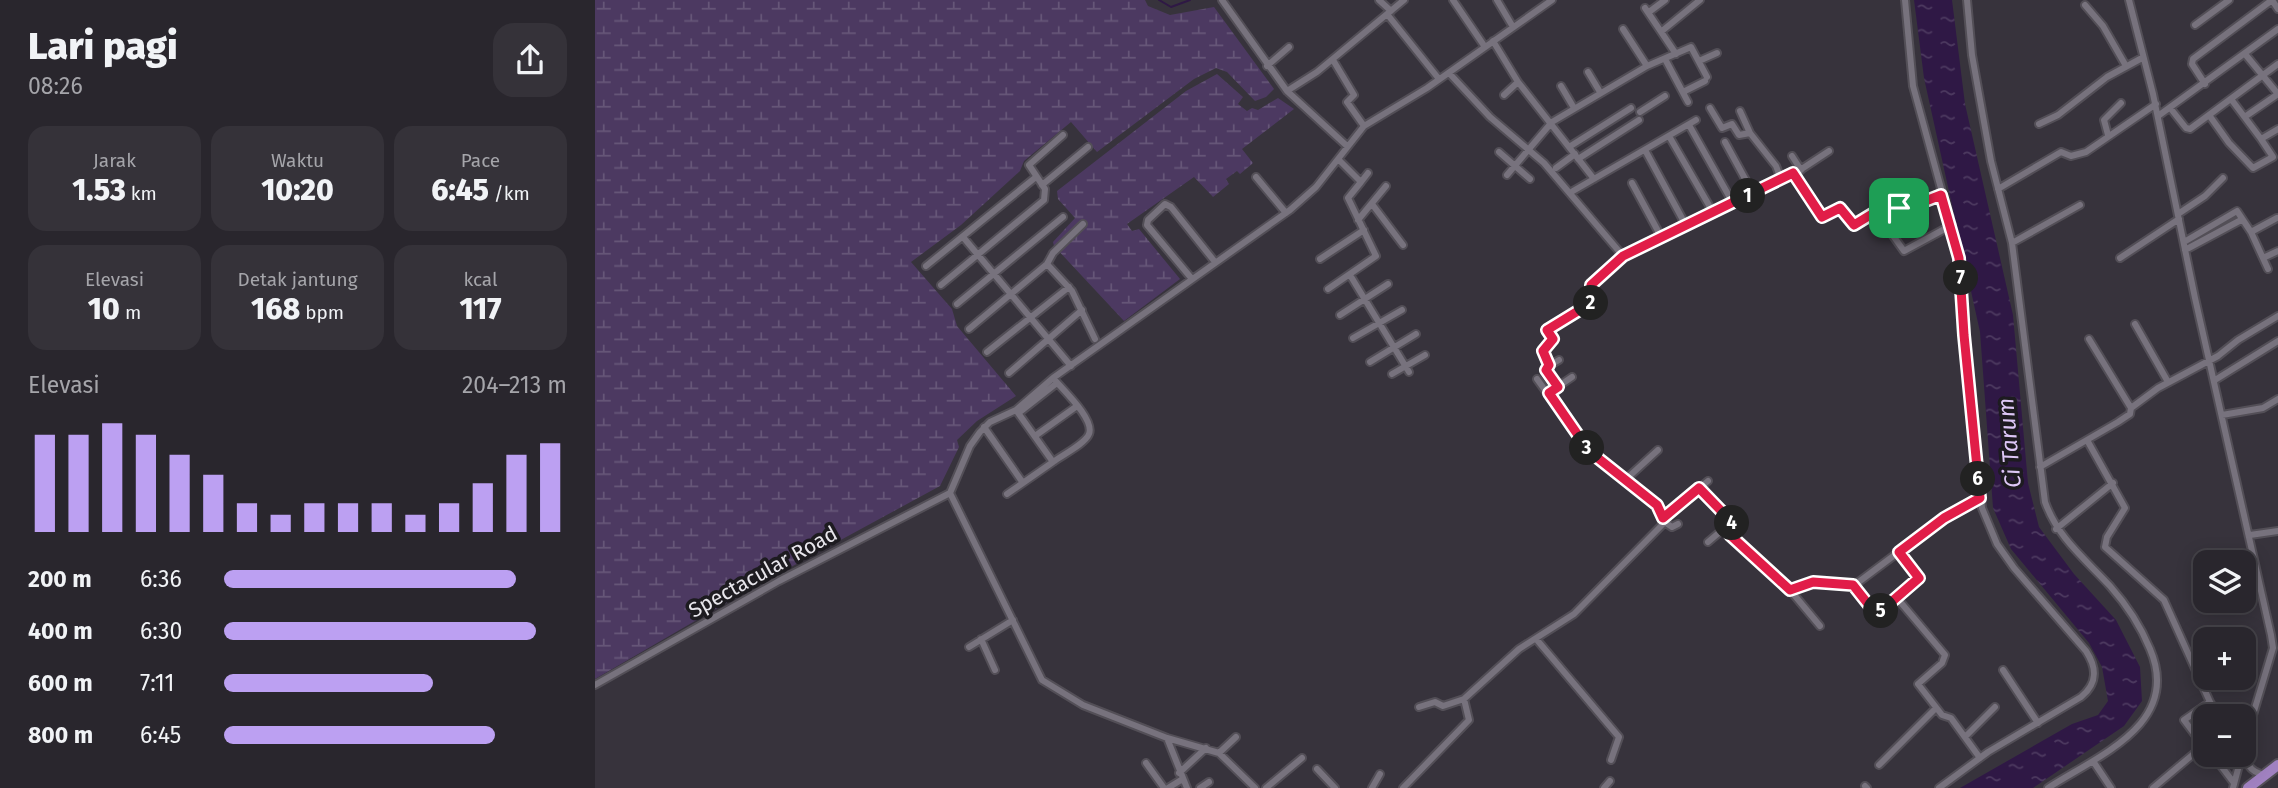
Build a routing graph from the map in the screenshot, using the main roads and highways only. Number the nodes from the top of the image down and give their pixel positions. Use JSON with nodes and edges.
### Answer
{"nodes":[{"id":1,"x":2278,"y":765,"type":"edge"},
{"id":2,"x":2248,"y":788,"type":"edge"}],
"edges":[{"from":1,"to":2,"type":"main road"}]}
